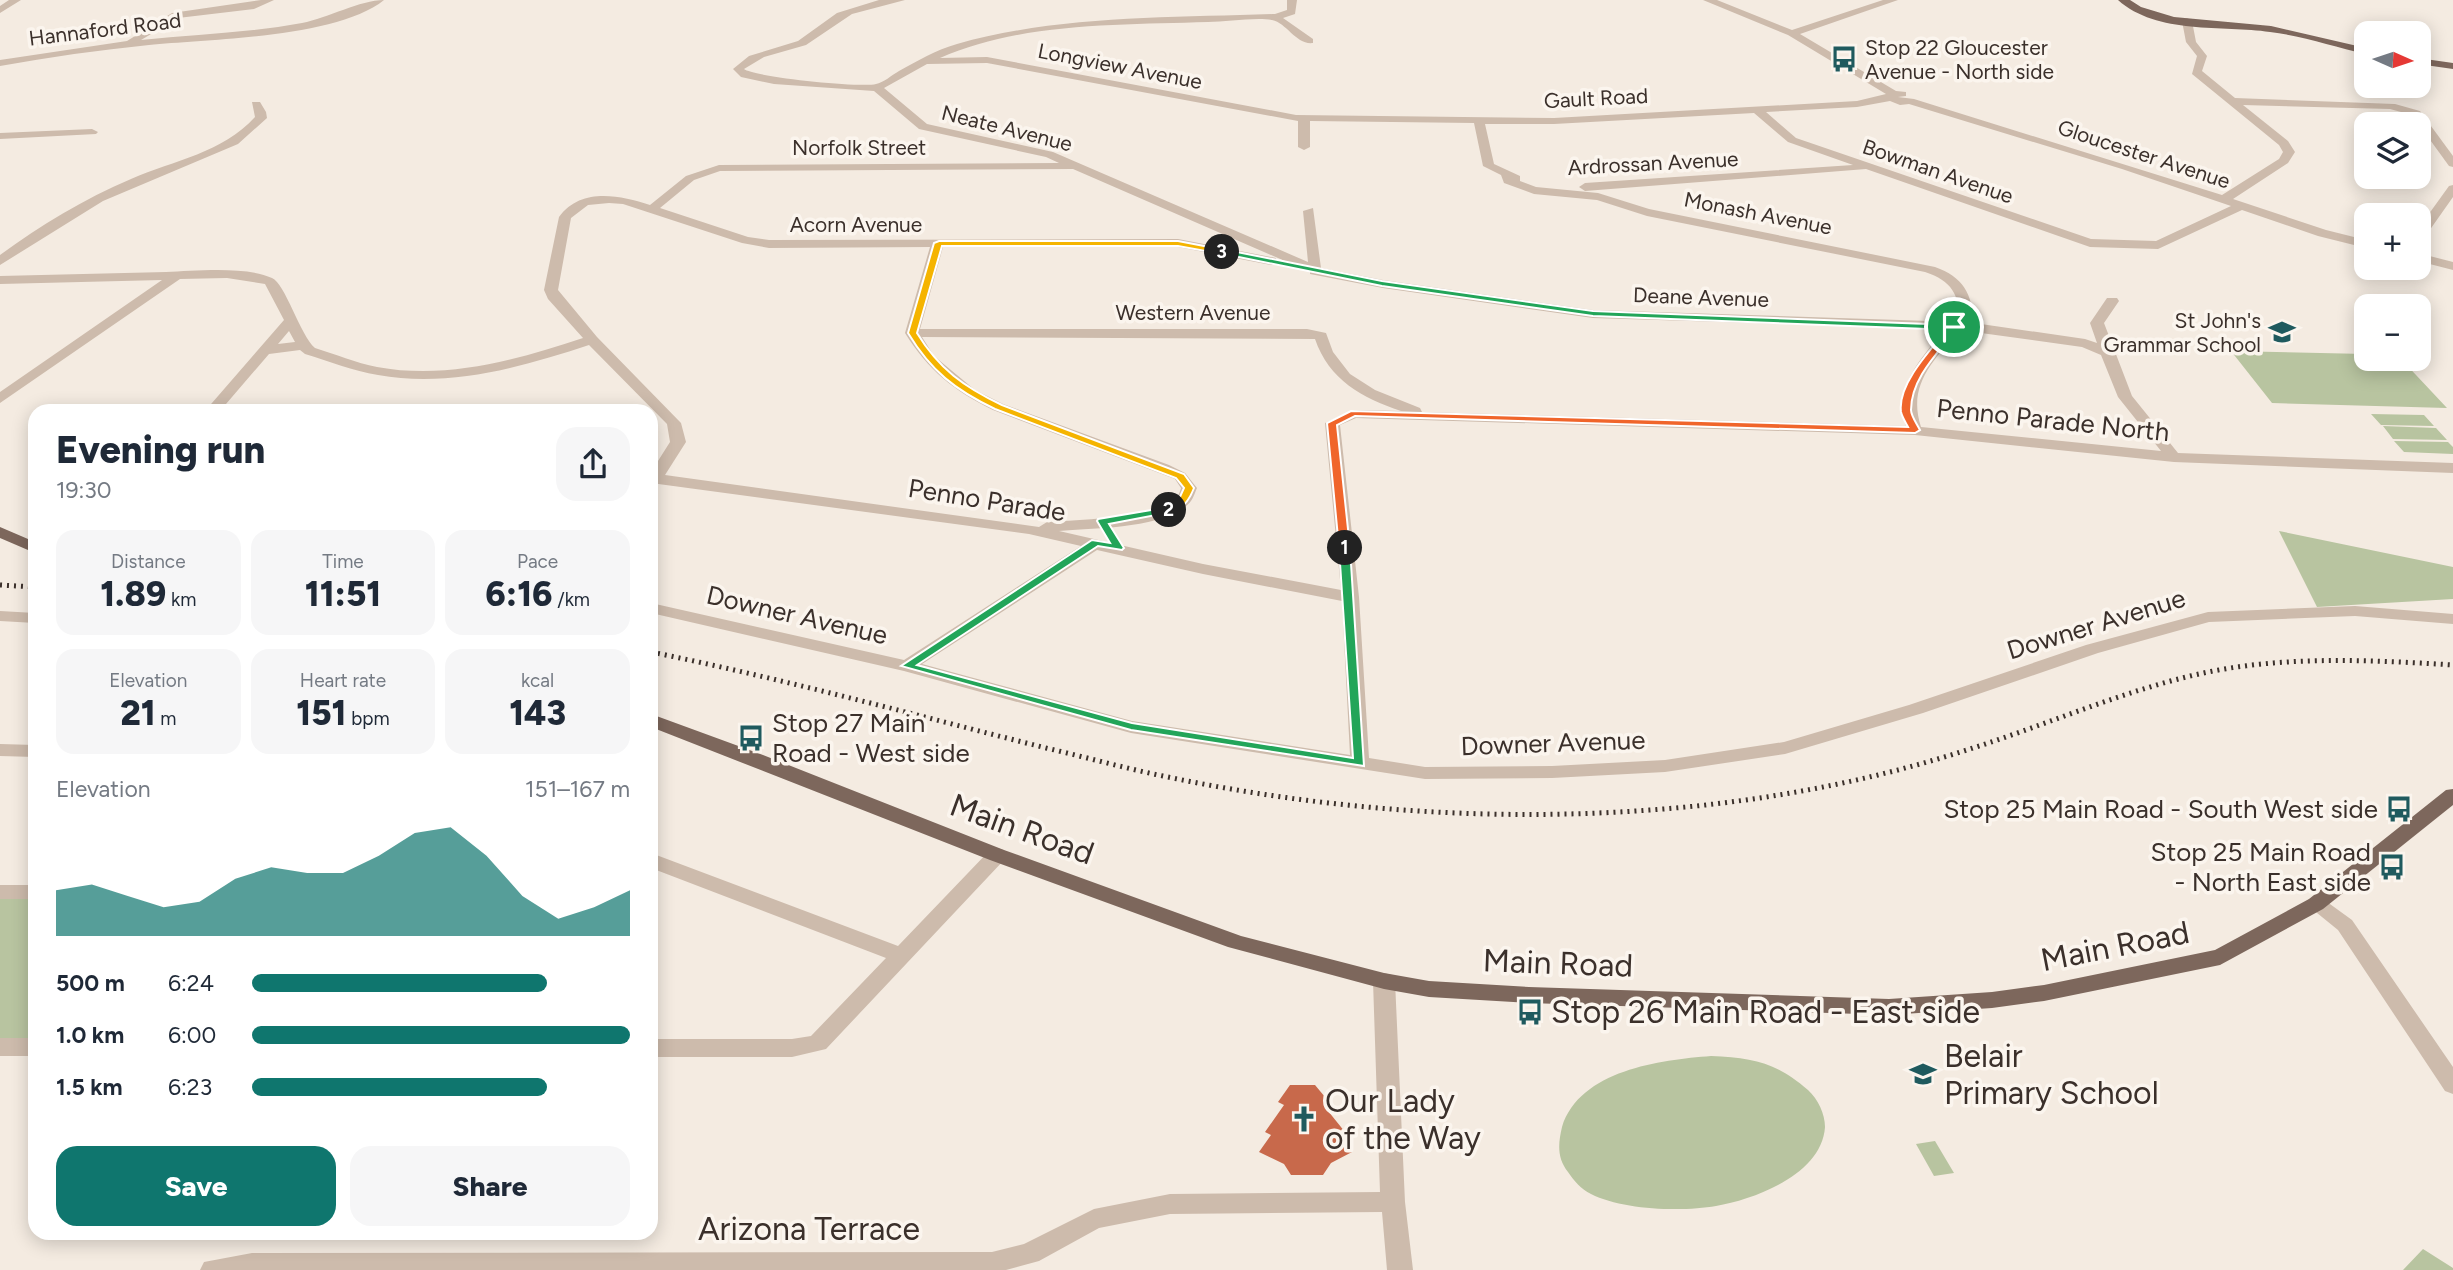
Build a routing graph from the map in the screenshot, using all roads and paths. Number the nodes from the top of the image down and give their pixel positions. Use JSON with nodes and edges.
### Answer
{"nodes":[{"id":1,"x":16,"y":0,"type":"edge"},
{"id":2,"x":269,"y":0,"type":"edge"},
{"id":3,"x":379,"y":0,"type":"edge"},
{"id":4,"x":900,"y":0,"type":"edge"},
{"id":5,"x":1292,"y":0,"type":"edge"},
{"id":6,"x":1708,"y":0,"type":"edge"},
{"id":7,"x":1893,"y":0,"type":"edge"},
{"id":8,"x":2123,"y":0,"type":"edge"},
{"id":9,"x":0,"y":10,"type":"edge"},
{"id":10,"x":1276,"y":17,"type":"junction"},
{"id":11,"x":2187,"y":22,"type":"junction"},
{"id":12,"x":1792,"y":33,"type":"junction"},
{"id":13,"x":1309,"y":41,"type":"dead end"},
{"id":14,"x":129,"y":43,"type":"junction"},
{"id":15,"x":2354,"y":48,"type":"edge"},
{"id":16,"x":928,"y":61,"type":"junction"},
{"id":17,"x":0,"y":63,"type":"edge"},
{"id":18,"x":2431,"y":63,"type":"edge"},
{"id":19,"x":2453,"y":66,"type":"edge"},
{"id":20,"x":877,"y":88,"type":"junction"},
{"id":21,"x":1892,"y":96,"type":"junction"},
{"id":22,"x":2232,"y":101,"type":"junction"},
{"id":23,"x":256,"y":104,"type":"dead end"},
{"id":24,"x":1756,"y":109,"type":"junction"},
{"id":25,"x":1304,"y":119,"type":"junction"},
{"id":26,"x":1479,"y":120,"type":"junction"},
{"id":27,"x":92,"y":132,"type":"dead end"},
{"id":28,"x":0,"y":136,"type":"edge"},
{"id":29,"x":1304,"y":147,"type":"dead end"},
{"id":30,"x":2448,"y":149,"type":"edge"},
{"id":31,"x":2453,"y":164,"type":"edge"},
{"id":32,"x":1079,"y":166,"type":"junction"},
{"id":33,"x":1869,"y":168,"type":"junction"},
{"id":34,"x":1506,"y":176,"type":"junction"},
{"id":35,"x":2453,"y":192,"type":"edge"},
{"id":36,"x":2223,"y":200,"type":"junction"},
{"id":37,"x":2241,"y":206,"type":"junction"},
{"id":38,"x":652,"y":209,"type":"junction"},
{"id":39,"x":1309,"y":211,"type":"dead end"},
{"id":40,"x":2431,"y":221,"type":"edge"},
{"id":41,"x":2354,"y":241,"type":"edge"},
{"id":42,"x":939,"y":243,"type":"junction"},
{"id":43,"x":2431,"y":260,"type":"edge"},
{"id":44,"x":0,"y":261,"type":"edge"},
{"id":45,"x":2453,"y":265,"type":"edge"},
{"id":46,"x":1312,"y":270,"type":"junction"},
{"id":47,"x":176,"y":276,"type":"junction"},
{"id":48,"x":0,"y":280,"type":"edge"},
{"id":49,"x":2112,"y":301,"type":"dead end"},
{"id":50,"x":292,"y":319,"type":"junction"},
{"id":51,"x":1961,"y":327,"type":"junction"},
{"id":52,"x":912,"y":333,"type":"junction"},
{"id":53,"x":592,"y":340,"type":"junction"},
{"id":54,"x":303,"y":345,"type":"junction"},
{"id":55,"x":265,"y":350,"type":"junction"},
{"id":56,"x":2107,"y":353,"type":"junction"},
{"id":57,"x":0,"y":399,"type":"edge"},
{"id":58,"x":218,"y":404,"type":"edge"},
{"id":59,"x":655,"y":404,"type":"edge"},
{"id":60,"x":658,"y":407,"type":"edge"},
{"id":61,"x":1438,"y":416,"type":"junction"},
{"id":62,"x":1915,"y":430,"type":"junction"},
{"id":63,"x":2174,"y":457,"type":"junction"},
{"id":64,"x":2453,"y":468,"type":"edge"},
{"id":65,"x":658,"y":471,"type":"edge"},
{"id":66,"x":658,"y":479,"type":"edge"},
{"id":67,"x":1102,"y":521,"type":"junction"},
{"id":68,"x":1029,"y":529,"type":"junction"},
{"id":69,"x":0,"y":532,"type":"edge"},
{"id":70,"x":28,"y":542,"type":"edge"},
{"id":71,"x":1096,"y":543,"type":"junction"},
{"id":72,"x":1118,"y":548,"type":"junction"},
{"id":73,"x":1350,"y":597,"type":"junction"},
{"id":74,"x":658,"y":610,"type":"edge"},
{"id":75,"x":0,"y":616,"type":"edge"},
{"id":76,"x":28,"y":618,"type":"edge"},
{"id":77,"x":2453,"y":619,"type":"edge"},
{"id":78,"x":907,"y":666,"type":"junction"},
{"id":79,"x":658,"y":723,"type":"edge"},
{"id":80,"x":0,"y":750,"type":"edge"},
{"id":81,"x":28,"y":751,"type":"edge"},
{"id":82,"x":1360,"y":764,"type":"junction"},
{"id":83,"x":2453,"y":795,"type":"edge"},
{"id":84,"x":997,"y":855,"type":"junction"},
{"id":85,"x":658,"y":863,"type":"edge"},
{"id":86,"x":0,"y":892,"type":"edge"},
{"id":87,"x":28,"y":892,"type":"edge"},
{"id":88,"x":2316,"y":904,"type":"junction"},
{"id":89,"x":902,"y":956,"type":"junction"},
{"id":90,"x":1384,"y":981,"type":"junction"},
{"id":91,"x":0,"y":1047,"type":"edge"},
{"id":92,"x":28,"y":1047,"type":"edge"},
{"id":93,"x":658,"y":1048,"type":"edge"},
{"id":94,"x":2453,"y":1086,"type":"edge"},
{"id":95,"x":1393,"y":1202,"type":"junction"},
{"id":96,"x":213,"y":1270,"type":"edge"},
{"id":97,"x":1400,"y":1270,"type":"edge"}],
"edges":[{"from":1,"to":9,"type":"street"},
{"from":2,"to":14,"type":"street"},
{"from":3,"to":14,"type":"street","name":"Hannaford Road"},
{"from":4,"to":20,"type":"street"},
{"from":5,"to":10,"type":"street"},
{"from":6,"to":12,"type":"street"},
{"from":7,"to":12,"type":"street"},
{"from":8,"to":11,"type":"main road"},
{"from":10,"to":13,"type":"street"},
{"from":10,"to":16,"type":"street"},
{"from":11,"to":15,"type":"main road"},
{"from":11,"to":22,"type":"street"},
{"from":12,"to":21,"type":"street"},
{"from":14,"to":17,"type":"street","name":"Hannaford Road"},
{"from":16,"to":20,"type":"street"},
{"from":16,"to":25,"type":"street","name":"Longview Avenue"},
{"from":18,"to":19,"type":"main road"},
{"from":20,"to":32,"type":"street","name":"Neate Avenue"},
{"from":21,"to":24,"type":"street","name":"Gault Road"},
{"from":21,"to":36,"type":"street","name":"Gloucester Avenue"},
{"from":22,"to":30,"type":"street"},
{"from":22,"to":36,"type":"street"},
{"from":23,"to":44,"type":"street"},
{"from":24,"to":26,"type":"street","name":"Gault Road"},
{"from":24,"to":33,"type":"street","name":"Bowman Avenue"},
{"from":25,"to":26,"type":"street","name":"Gault Road"},
{"from":25,"to":29,"type":"street"},
{"from":26,"to":34,"type":"street"},
{"from":27,"to":28,"type":"street"},
{"from":30,"to":31,"type":"street"},
{"from":32,"to":38,"type":"street","name":"Norfolk Street"},
{"from":32,"to":46,"type":"street","name":"Neate Avenue"},
{"from":33,"to":34,"type":"street","name":"Ardrossan Avenue"},
{"from":33,"to":37,"type":"street","name":"Bowman Avenue"},
{"from":34,"to":51,"type":"street","name":"Monash Avenue"},
{"from":35,"to":40,"type":"street"},
{"from":36,"to":37,"type":"street","name":"Gloucester Avenue"},
{"from":37,"to":41,"type":"street","name":"Gloucester Avenue"},
{"from":38,"to":42,"type":"street","name":"Acorn Avenue"},
{"from":38,"to":53,"type":"street","name":"Acorn Avenue"},
{"from":39,"to":46,"type":"street"},
{"from":42,"to":46,"type":"street","name":"Acorn Avenue"},
{"from":42,"to":52,"type":"street"},
{"from":43,"to":45,"type":"street"},
{"from":46,"to":51,"type":"street","name":"Deane Avenue"},
{"from":47,"to":48,"type":"street"},
{"from":47,"to":50,"type":"street"},
{"from":47,"to":57,"type":"street"},
{"from":49,"to":56,"type":"street"},
{"from":50,"to":54,"type":"street"},
{"from":50,"to":55,"type":"street"},
{"from":51,"to":56,"type":"street","name":"Deane Avenue"},
{"from":51,"to":62,"type":"street"},
{"from":52,"to":61,"type":"street","name":"Western Avenue"},
{"from":52,"to":67,"type":"street"},
{"from":53,"to":54,"type":"street"},
{"from":53,"to":59,"type":"street"},
{"from":54,"to":55,"type":"street"},
{"from":55,"to":58,"type":"street"},
{"from":56,"to":63,"type":"street"},
{"from":60,"to":65,"type":"street"},
{"from":61,"to":62,"type":"street","name":"Penno Parade North"},
{"from":61,"to":73,"type":"street","name":"Penno Parade North"},
{"from":62,"to":63,"type":"street","name":"Penno Parade North"},
{"from":63,"to":64,"type":"street","name":"Penno Parade North"},
{"from":66,"to":68,"type":"street","name":"Penno Parade"},
{"from":67,"to":68,"type":"street"},
{"from":67,"to":72,"type":"street"},
{"from":68,"to":71,"type":"street","name":"Penno Parade"},
{"from":69,"to":70,"type":"main road"},
{"from":71,"to":72,"type":"street","name":"Penno Parade"},
{"from":71,"to":78,"type":"street"},
{"from":72,"to":73,"type":"street","name":"Penno Parade"},
{"from":73,"to":82,"type":"street"},
{"from":74,"to":78,"type":"street","name":"Downer Avenue"},
{"from":75,"to":76,"type":"street"},
{"from":77,"to":82,"type":"street","name":"Downer Avenue"},
{"from":78,"to":82,"type":"street","name":"Downer Avenue"},
{"from":79,"to":84,"type":"main road","name":"Main Road"},
{"from":80,"to":81,"type":"street"},
{"from":83,"to":88,"type":"main road","name":"Main Road"},
{"from":84,"to":89,"type":"street"},
{"from":84,"to":90,"type":"main road","name":"Main Road"},
{"from":85,"to":89,"type":"street"},
{"from":86,"to":87,"type":"street"},
{"from":88,"to":90,"type":"main road","name":"Main Road"},
{"from":88,"to":94,"type":"street"},
{"from":89,"to":93,"type":"street"},
{"from":90,"to":95,"type":"street"},
{"from":91,"to":92,"type":"street"},
{"from":95,"to":96,"type":"street","name":"Arizona Terrace"},
{"from":95,"to":97,"type":"street"}]}
